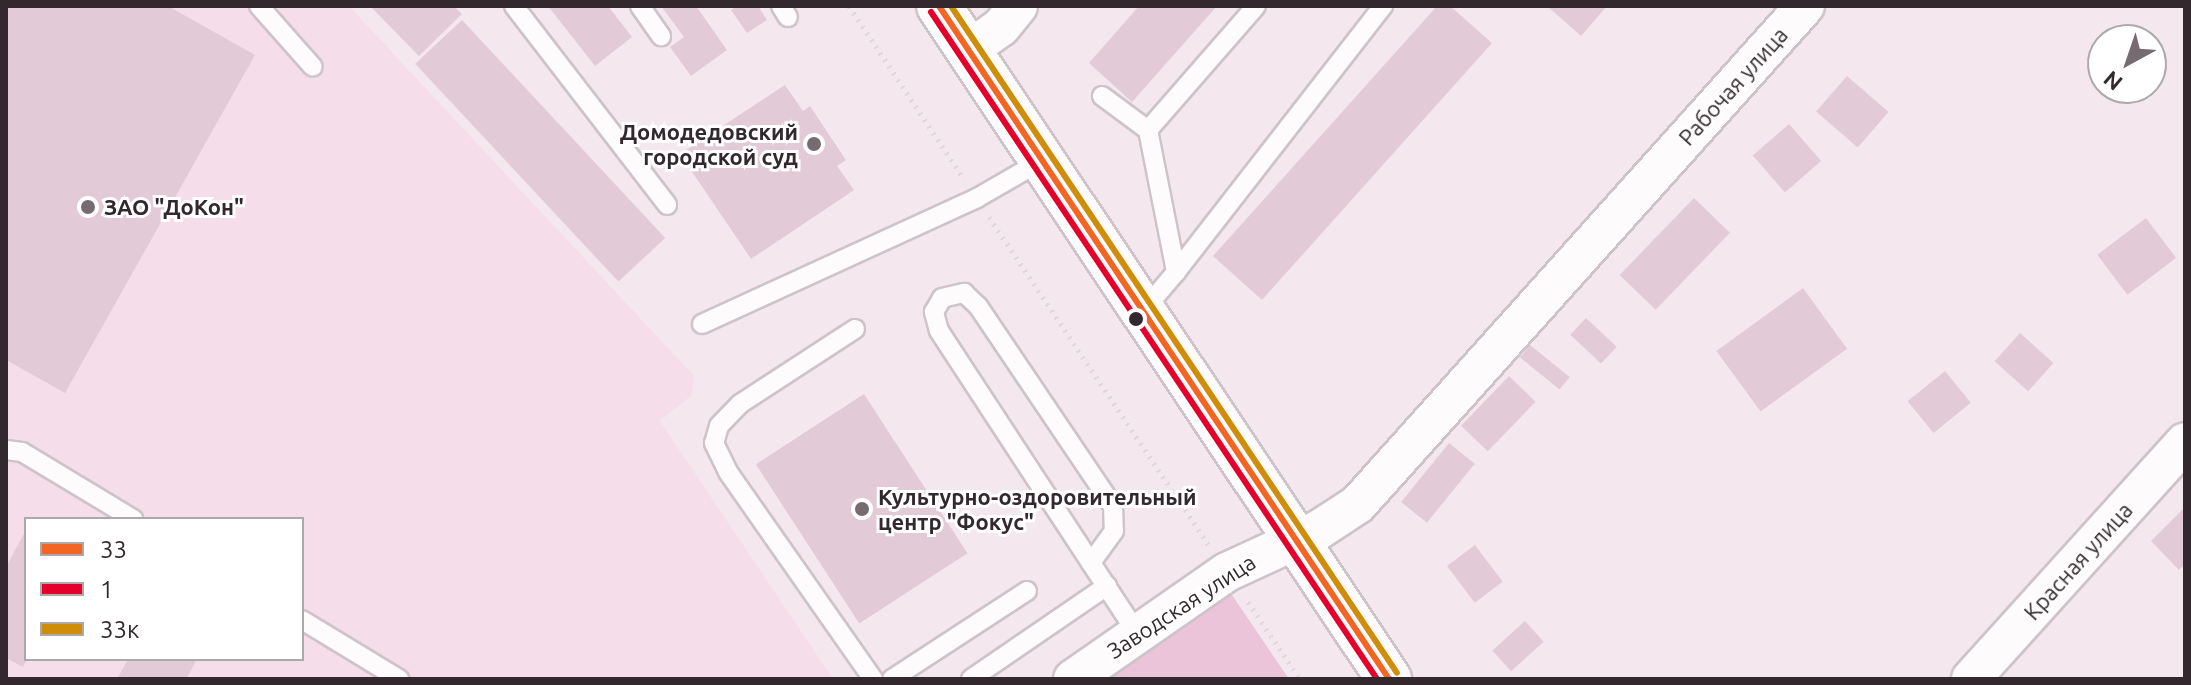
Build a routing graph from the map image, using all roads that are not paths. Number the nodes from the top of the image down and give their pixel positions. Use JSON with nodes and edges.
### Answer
{"nodes":[{"id":1,"x":259,"y":6,"type":"edge"},
{"id":2,"x":514,"y":6,"type":"edge"},
{"id":3,"x":640,"y":6,"type":"edge"},
{"id":4,"x":939,"y":6,"type":"edge"},
{"id":5,"x":1018,"y":6,"type":"edge"},
{"id":6,"x":1256,"y":6,"type":"edge"},
{"id":7,"x":1383,"y":6,"type":"edge"},
{"id":8,"x":1805,"y":6,"type":"edge"},
{"id":9,"x":661,"y":36,"type":"dead end"},
{"id":10,"x":969,"y":50,"type":"junction"},
{"id":11,"x":313,"y":67,"type":"dead end"},
{"id":12,"x":1102,"y":96,"type":"dead end"},
{"id":13,"x":1148,"y":130,"type":"junction"},
{"id":14,"x":1041,"y":161,"type":"junction"},
{"id":15,"x":667,"y":205,"type":"dead end"},
{"id":16,"x":1176,"y":272,"type":"junction"},
{"id":17,"x":1142,"y":312,"type":"junction"},
{"id":18,"x":702,"y":324,"type":"dead end"},
{"id":19,"x":855,"y":329,"type":"dead end"},
{"id":20,"x":2185,"y":442,"type":"edge"},
{"id":21,"x":6,"y":450,"type":"edge"},
{"id":22,"x":130,"y":517,"type":"edge"},
{"id":23,"x":1293,"y":539,"type":"junction"},
{"id":24,"x":1091,"y":563,"type":"junction"},
{"id":25,"x":1107,"y":586,"type":"junction"},
{"id":26,"x":1027,"y":591,"type":"dead end"},
{"id":27,"x":304,"y":621,"type":"edge"},
{"id":28,"x":1137,"y":633,"type":"junction"},
{"id":29,"x":399,"y":679,"type":"edge"},
{"id":30,"x":873,"y":679,"type":"edge"},
{"id":31,"x":892,"y":679,"type":"edge"},
{"id":32,"x":971,"y":679,"type":"edge"},
{"id":33,"x":1073,"y":679,"type":"edge"},
{"id":34,"x":1389,"y":679,"type":"edge"},
{"id":35,"x":1971,"y":679,"type":"edge"}],
"edges":[{"from":1,"to":11,"type":"lane"},
{"from":2,"to":15,"type":"lane"},
{"from":3,"to":9,"type":"lane"},
{"from":4,"to":10,"type":"main road"},
{"from":5,"to":10,"type":"street"},
{"from":6,"to":13,"type":"lane"},
{"from":7,"to":16,"type":"lane"},
{"from":8,"to":23,"type":"street","name":"Рабочая улица"},
{"from":10,"to":14,"type":"main road"},
{"from":12,"to":13,"type":"lane"},
{"from":13,"to":16,"type":"lane"},
{"from":14,"to":17,"type":"main road"},
{"from":14,"to":18,"type":"lane"},
{"from":16,"to":17,"type":"lane"},
{"from":17,"to":23,"type":"main road"},
{"from":19,"to":30,"type":"lane"},
{"from":20,"to":35,"type":"street","name":"Красная улица"},
{"from":21,"to":22,"type":"lane"},
{"from":23,"to":28,"type":"street","name":"Заводская улица"},
{"from":23,"to":34,"type":"main road"},
{"from":24,"to":24,"type":"lane"},
{"from":24,"to":25,"type":"lane"},
{"from":25,"to":28,"type":"lane"},
{"from":25,"to":32,"type":"lane"},
{"from":26,"to":31,"type":"lane"},
{"from":27,"to":29,"type":"lane"},
{"from":28,"to":33,"type":"street","name":"Заводская улица"}]}
